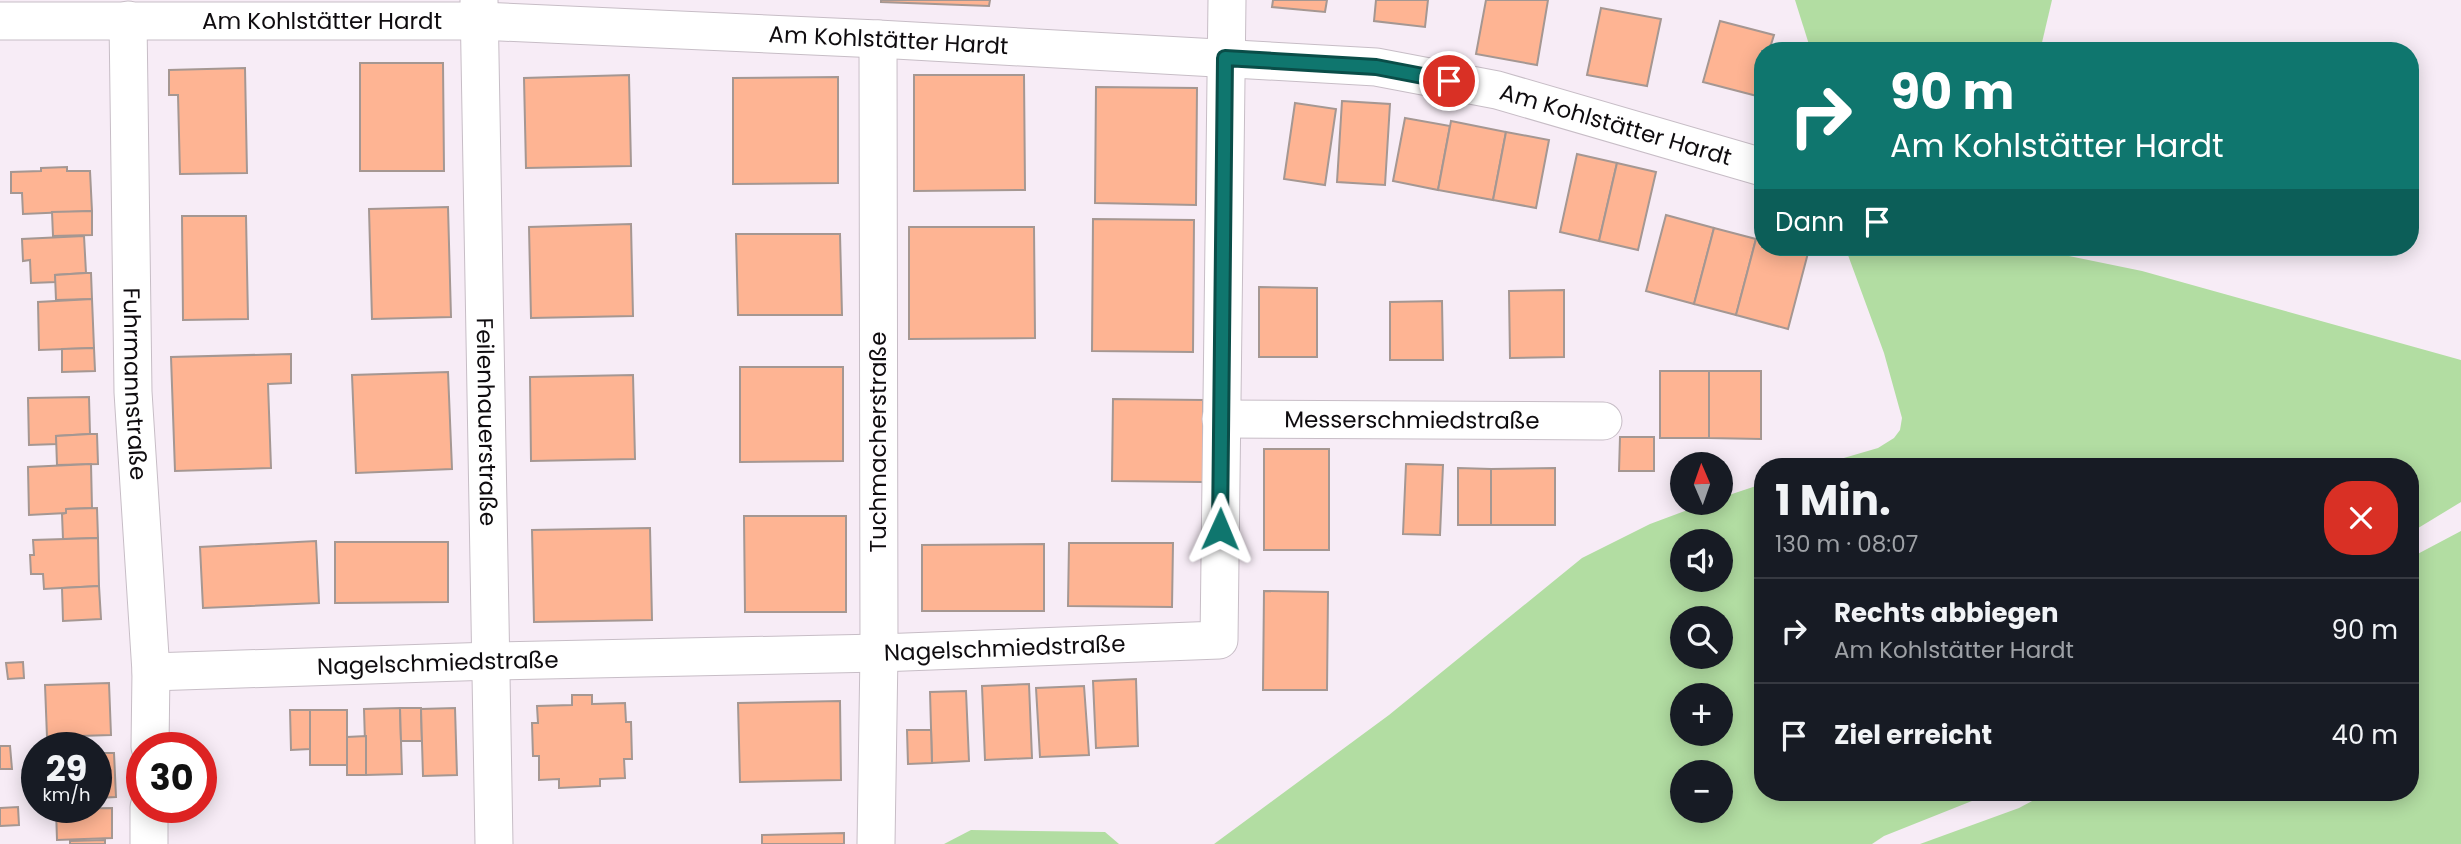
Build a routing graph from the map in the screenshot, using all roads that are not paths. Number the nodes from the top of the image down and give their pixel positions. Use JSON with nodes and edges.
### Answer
{"nodes":[{"id":1,"x":1227,"y":0,"type":"edge"},
{"id":2,"x":480,"y":11,"type":"edge"},
{"id":3,"x":128,"y":20,"type":"junction"},
{"id":4,"x":0,"y":21,"type":"edge"},
{"id":5,"x":878,"y":39,"type":"junction"},
{"id":6,"x":1225,"y":58,"type":"junction"},
{"id":7,"x":1754,"y":165,"type":"edge"},
{"id":8,"x":1221,"y":419,"type":"junction"},
{"id":9,"x":1603,"y":421,"type":"dead end"},
{"id":10,"x":879,"y":653,"type":"junction"},
{"id":11,"x":492,"y":661,"type":"junction"},
{"id":12,"x":151,"y":672,"type":"junction"},
{"id":13,"x":150,"y":732,"type":"edge"},
{"id":14,"x":149,"y":823,"type":"edge"},
{"id":15,"x":149,"y":844,"type":"edge"},
{"id":16,"x":494,"y":844,"type":"edge"},
{"id":17,"x":876,"y":844,"type":"edge"}],
"edges":[{"from":1,"to":6,"type":"street","name":"Nagelschmiedstraße"},
{"from":2,"to":3,"type":"street","name":"Am Kohlstätter Hardt"},
{"from":2,"to":5,"type":"street","name":"Am Kohlstätter Hardt"},
{"from":2,"to":11,"type":"street","name":"Feilenhauerstraße"},
{"from":3,"to":4,"type":"street","name":"Am Kohlstätter Hardt"},
{"from":3,"to":12,"type":"street","name":"Fuhrmannstraße"},
{"from":5,"to":6,"type":"street","name":"Am Kohlstätter Hardt"},
{"from":5,"to":10,"type":"street","name":"Tuchmacherstraße"},
{"from":6,"to":7,"type":"street","name":"Am Kohlstätter Hardt"},
{"from":6,"to":8,"type":"street","name":"Nagelschmiedstraße"},
{"from":8,"to":9,"type":"street","name":"Messerschmiedstraße"},
{"from":8,"to":10,"type":"street","name":"Nagelschmiedstraße"},
{"from":10,"to":11,"type":"street","name":"Nagelschmiedstraße"},
{"from":10,"to":17,"type":"street","name":"Tuchmacherstraße"},
{"from":11,"to":12,"type":"street","name":"Nagelschmiedstraße"},
{"from":11,"to":16,"type":"street","name":"Feilenhauerstraße"},
{"from":12,"to":13,"type":"street","name":"Fuhrmannstraße"},
{"from":14,"to":15,"type":"street"}]}
